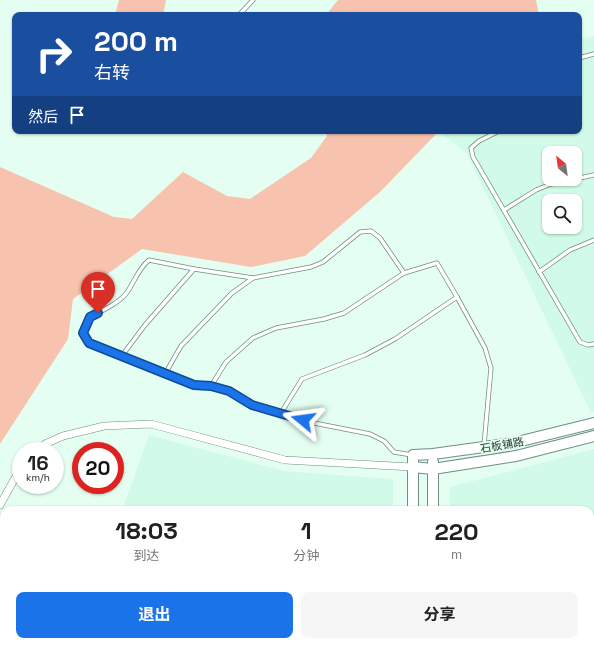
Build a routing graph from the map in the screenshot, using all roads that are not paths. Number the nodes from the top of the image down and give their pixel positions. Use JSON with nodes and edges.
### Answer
{"nodes":[{"id":1,"x":252,"y":0,"type":"edge"},
{"id":2,"x":242,"y":12,"type":"edge"},
{"id":3,"x":594,"y":54,"type":"edge"},
{"id":4,"x":582,"y":57,"type":"edge"},
{"id":5,"x":493,"y":134,"type":"edge"},
{"id":6,"x":594,"y":175,"type":"edge"},
{"id":7,"x":582,"y":178,"type":"edge"},
{"id":8,"x":546,"y":186,"type":"edge"},
{"id":9,"x":504,"y":210,"type":"junction"},
{"id":10,"x":594,"y":240,"type":"edge"},
{"id":11,"x":194,"y":269,"type":"junction"},
{"id":12,"x":539,"y":272,"type":"junction"},
{"id":13,"x":404,"y":273,"type":"junction"},
{"id":14,"x":253,"y":278,"type":"junction"},
{"id":15,"x":458,"y":297,"type":"junction"},
{"id":16,"x":594,"y":344,"type":"edge"},
{"id":17,"x":121,"y":357,"type":"junction"},
{"id":18,"x":165,"y":374,"type":"junction"},
{"id":19,"x":211,"y":386,"type":"junction"},
{"id":20,"x":281,"y":414,"type":"junction"},
{"id":21,"x":594,"y":423,"type":"edge"},
{"id":22,"x":594,"y":436,"type":"edge"},
{"id":23,"x":50,"y":442,"type":"edge"},
{"id":24,"x":484,"y":447,"type":"junction"},
{"id":25,"x":433,"y":454,"type":"junction"},
{"id":26,"x":413,"y":455,"type":"junction"},
{"id":27,"x":412,"y":467,"type":"junction"},
{"id":28,"x":433,"y":469,"type":"junction"},
{"id":29,"x":12,"y":483,"type":"edge"},
{"id":30,"x":0,"y":505,"type":"edge"},
{"id":31,"x":413,"y":506,"type":"edge"},
{"id":32,"x":433,"y":506,"type":"edge"}],
"edges":[{"from":1,"to":2,"type":"lane"},
{"from":3,"to":4,"type":"lane"},
{"from":5,"to":9,"type":"lane"},
{"from":6,"to":7,"type":"lane"},
{"from":8,"to":9,"type":"lane"},
{"from":9,"to":12,"type":"lane"},
{"from":10,"to":12,"type":"lane"},
{"from":11,"to":14,"type":"lane"},
{"from":11,"to":17,"type":"lane"},
{"from":11,"to":17,"type":"lane"},
{"from":12,"to":16,"type":"lane"},
{"from":13,"to":14,"type":"lane"},
{"from":13,"to":15,"type":"lane"},
{"from":13,"to":19,"type":"lane"},
{"from":14,"to":18,"type":"lane"},
{"from":15,"to":20,"type":"lane"},
{"from":15,"to":24,"type":"lane"},
{"from":17,"to":18,"type":"lane"},
{"from":18,"to":19,"type":"lane"},
{"from":19,"to":20,"type":"lane"},
{"from":20,"to":26,"type":"lane"},
{"from":21,"to":24,"type":"main road","name":"石板铺路"},
{"from":22,"to":28,"type":"main road","name":"石板铺路"},
{"from":23,"to":27,"type":"street"},
{"from":24,"to":25,"type":"main road","name":"石板铺路"},
{"from":25,"to":26,"type":"main road","name":"石板铺路"},
{"from":25,"to":28,"type":"main road"},
{"from":26,"to":27,"type":"main road"},
{"from":27,"to":28,"type":"main road","name":"石板铺路"},
{"from":27,"to":31,"type":"main road"},
{"from":28,"to":32,"type":"main road"},
{"from":29,"to":30,"type":"street"}]}
